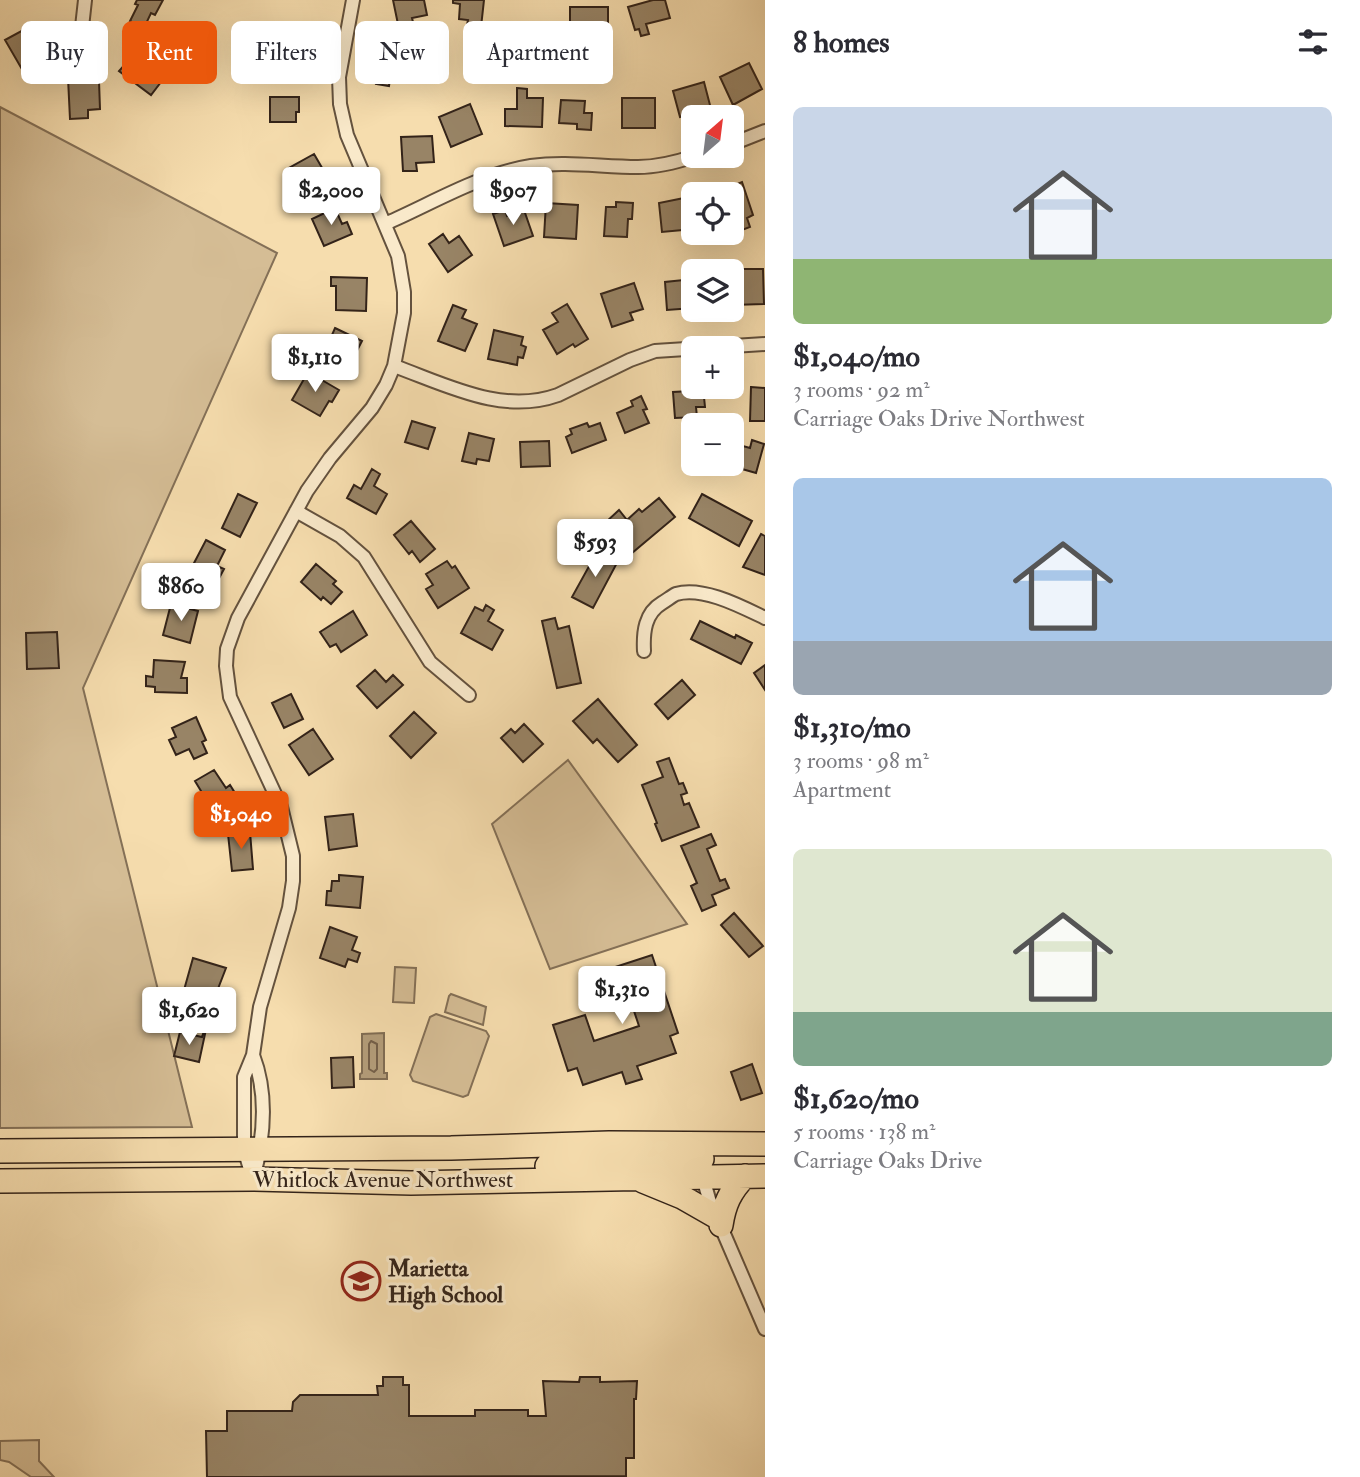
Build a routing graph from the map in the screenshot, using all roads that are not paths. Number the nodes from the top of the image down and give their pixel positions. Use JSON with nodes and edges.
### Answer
{"nodes":[{"id":1,"x":85,"y":0,"type":"edge"},
{"id":2,"x":353,"y":0,"type":"edge"},
{"id":3,"x":83,"y":21,"type":"edge"},
{"id":4,"x":765,"y":131,"type":"edge"},
{"id":5,"x":744,"y":139,"type":"edge"},
{"id":6,"x":681,"y":160,"type":"edge"},
{"id":7,"x":387,"y":223,"type":"junction"},
{"id":8,"x":765,"y":344,"type":"edge"},
{"id":9,"x":394,"y":366,"type":"junction"},
{"id":10,"x":296,"y":511,"type":"junction"},
{"id":11,"x":765,"y":618,"type":"edge"},
{"id":12,"x":644,"y":651,"type":"dead end"},
{"id":13,"x":469,"y":695,"type":"dead end"},
{"id":14,"x":765,"y":1144,"type":"edge"},
{"id":15,"x":253,"y":1149,"type":"junction"},
{"id":16,"x":0,"y":1151,"type":"edge"},
{"id":17,"x":765,"y":1159,"type":"edge"},
{"id":18,"x":700,"y":1160,"type":"junction"},
{"id":19,"x":755,"y":1176,"type":"edge"},
{"id":20,"x":630,"y":1178,"type":"junction"},
{"id":21,"x":253,"y":1179,"type":"junction"},
{"id":22,"x":494,"y":1180,"type":"junction"},
{"id":23,"x":0,"y":1181,"type":"edge"},
{"id":24,"x":719,"y":1221,"type":"junction"},
{"id":25,"x":765,"y":1329,"type":"edge"}],
"edges":[{"from":1,"to":3,"type":"street"},
{"from":2,"to":7,"type":"street"},
{"from":4,"to":5,"type":"street"},
{"from":6,"to":7,"type":"street"},
{"from":7,"to":9,"type":"street"},
{"from":8,"to":9,"type":"street"},
{"from":9,"to":10,"type":"street"},
{"from":10,"to":13,"type":"street"},
{"from":10,"to":15,"type":"street"},
{"from":11,"to":12,"type":"street"},
{"from":14,"to":18,"type":"highway","name":"Whitlock Avenue Northwest"},
{"from":15,"to":16,"type":"highway","name":"Whitlock Avenue Northwest"},
{"from":15,"to":18,"type":"highway","name":"Whitlock Avenue Northwest"},
{"from":15,"to":21,"type":"street"},
{"from":17,"to":18,"type":"highway"},
{"from":18,"to":19,"type":"highway","name":"Whitlock Avenue Northwest"},
{"from":18,"to":20,"type":"highway","name":"Whitlock Avenue Northwest"},
{"from":18,"to":22,"type":"highway"},
{"from":18,"to":24,"type":"street"},
{"from":19,"to":24,"type":"highway"},
{"from":20,"to":22,"type":"highway","name":"Whitlock Avenue Northwest"},
{"from":20,"to":24,"type":"highway"},
{"from":21,"to":22,"type":"highway","name":"Whitlock Avenue Northwest"},
{"from":21,"to":23,"type":"highway","name":"Whitlock Avenue Northwest"},
{"from":24,"to":25,"type":"street"}]}
